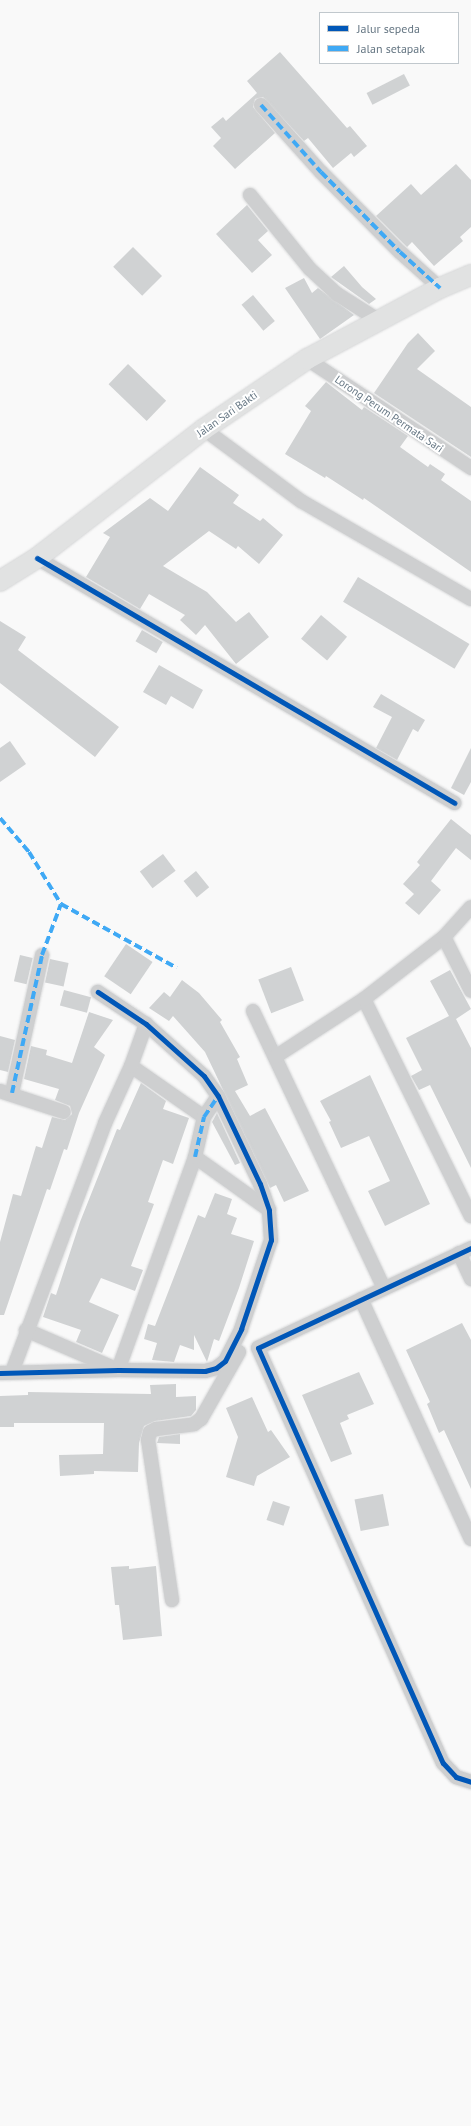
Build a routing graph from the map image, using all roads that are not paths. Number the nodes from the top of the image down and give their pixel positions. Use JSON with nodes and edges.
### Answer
{"nodes":[{"id":1,"x":261,"y":105,"type":"dead end"},
{"id":2,"x":250,"y":195,"type":"dead end"},
{"id":3,"x":471,"y":275,"type":"edge"},
{"id":4,"x":440,"y":288,"type":"junction"},
{"id":5,"x":378,"y":320,"type":"junction"},
{"id":6,"x":307,"y":359,"type":"junction"},
{"id":7,"x":204,"y":429,"type":"junction"},
{"id":8,"x":471,"y":468,"type":"edge"},
{"id":9,"x":37,"y":558,"type":"junction"},
{"id":10,"x":0,"y":581,"type":"edge"},
{"id":11,"x":471,"y":599,"type":"edge"},
{"id":12,"x":454,"y":803,"type":"dead end"},
{"id":13,"x":471,"y":907,"type":"edge"},
{"id":14,"x":444,"y":937,"type":"junction"},
{"id":15,"x":42,"y":954,"type":"dead end"},
{"id":16,"x":471,"y":991,"type":"edge"},
{"id":17,"x":98,"y":992,"type":"dead end"},
{"id":18,"x":364,"y":999,"type":"junction"},
{"id":19,"x":253,"y":1011,"type":"dead end"},
{"id":20,"x":146,"y":1024,"type":"junction"},
{"id":21,"x":275,"y":1057,"type":"junction"},
{"id":22,"x":131,"y":1066,"type":"junction"},
{"id":23,"x":6,"y":1092,"type":"edge"},
{"id":24,"x":218,"y":1096,"type":"junction"},
{"id":25,"x":64,"y":1112,"type":"dead end"},
{"id":26,"x":204,"y":1117,"type":"junction"},
{"id":27,"x":195,"y":1157,"type":"junction"},
{"id":28,"x":269,"y":1210,"type":"junction"},
{"id":29,"x":471,"y":1216,"type":"edge"},
{"id":30,"x":465,"y":1250,"type":"edge"},
{"id":31,"x":471,"y":1279,"type":"edge"},
{"id":32,"x":384,"y":1288,"type":"junction"},
{"id":33,"x":361,"y":1299,"type":"junction"},
{"id":34,"x":241,"y":1329,"type":"junction"},
{"id":35,"x":26,"y":1330,"type":"junction"},
{"id":36,"x":118,"y":1370,"type":"junction"},
{"id":37,"x":6,"y":1373,"type":"edge"},
{"id":38,"x":471,"y":1539,"type":"edge"},
{"id":39,"x":172,"y":1600,"type":"dead end"},
{"id":40,"x":471,"y":1782,"type":"edge"}],
"edges":[{"from":1,"to":4,"type":"street"},
{"from":2,"to":5,"type":"street"},
{"from":3,"to":4,"type":"main road","name":"Jalan Sari Bakti"},
{"from":4,"to":5,"type":"main road","name":"Jalan Sari Bakti"},
{"from":5,"to":6,"type":"main road","name":"Jalan Sari Bakti"},
{"from":6,"to":7,"type":"main road","name":"Jalan Sari Bakti"},
{"from":6,"to":8,"type":"street","name":"Lorong Perum Permata Sari"},
{"from":7,"to":9,"type":"main road","name":"Jalan Sari Bakti"},
{"from":7,"to":11,"type":"street"},
{"from":9,"to":10,"type":"main road","name":"Jalan Sari Bakti"},
{"from":9,"to":12,"type":"street"},
{"from":13,"to":14,"type":"street"},
{"from":14,"to":16,"type":"street"},
{"from":14,"to":18,"type":"street"},
{"from":15,"to":23,"type":"street"},
{"from":17,"to":20,"type":"street"},
{"from":18,"to":21,"type":"street"},
{"from":18,"to":29,"type":"street"},
{"from":19,"to":21,"type":"street"},
{"from":20,"to":22,"type":"street"},
{"from":20,"to":24,"type":"street"},
{"from":21,"to":32,"type":"street"},
{"from":22,"to":26,"type":"street"},
{"from":22,"to":35,"type":"street"},
{"from":23,"to":25,"type":"street"},
{"from":24,"to":26,"type":"street"},
{"from":24,"to":28,"type":"street"},
{"from":26,"to":27,"type":"street"},
{"from":27,"to":28,"type":"street"},
{"from":27,"to":36,"type":"street"},
{"from":28,"to":34,"type":"street"},
{"from":30,"to":31,"type":"street"},
{"from":30,"to":32,"type":"street"},
{"from":32,"to":33,"type":"street"},
{"from":33,"to":38,"type":"street"},
{"from":33,"to":40,"type":"street"},
{"from":34,"to":36,"type":"street"},
{"from":34,"to":39,"type":"street"},
{"from":35,"to":36,"type":"street"},
{"from":35,"to":37,"type":"street"},
{"from":36,"to":37,"type":"street"}]}
